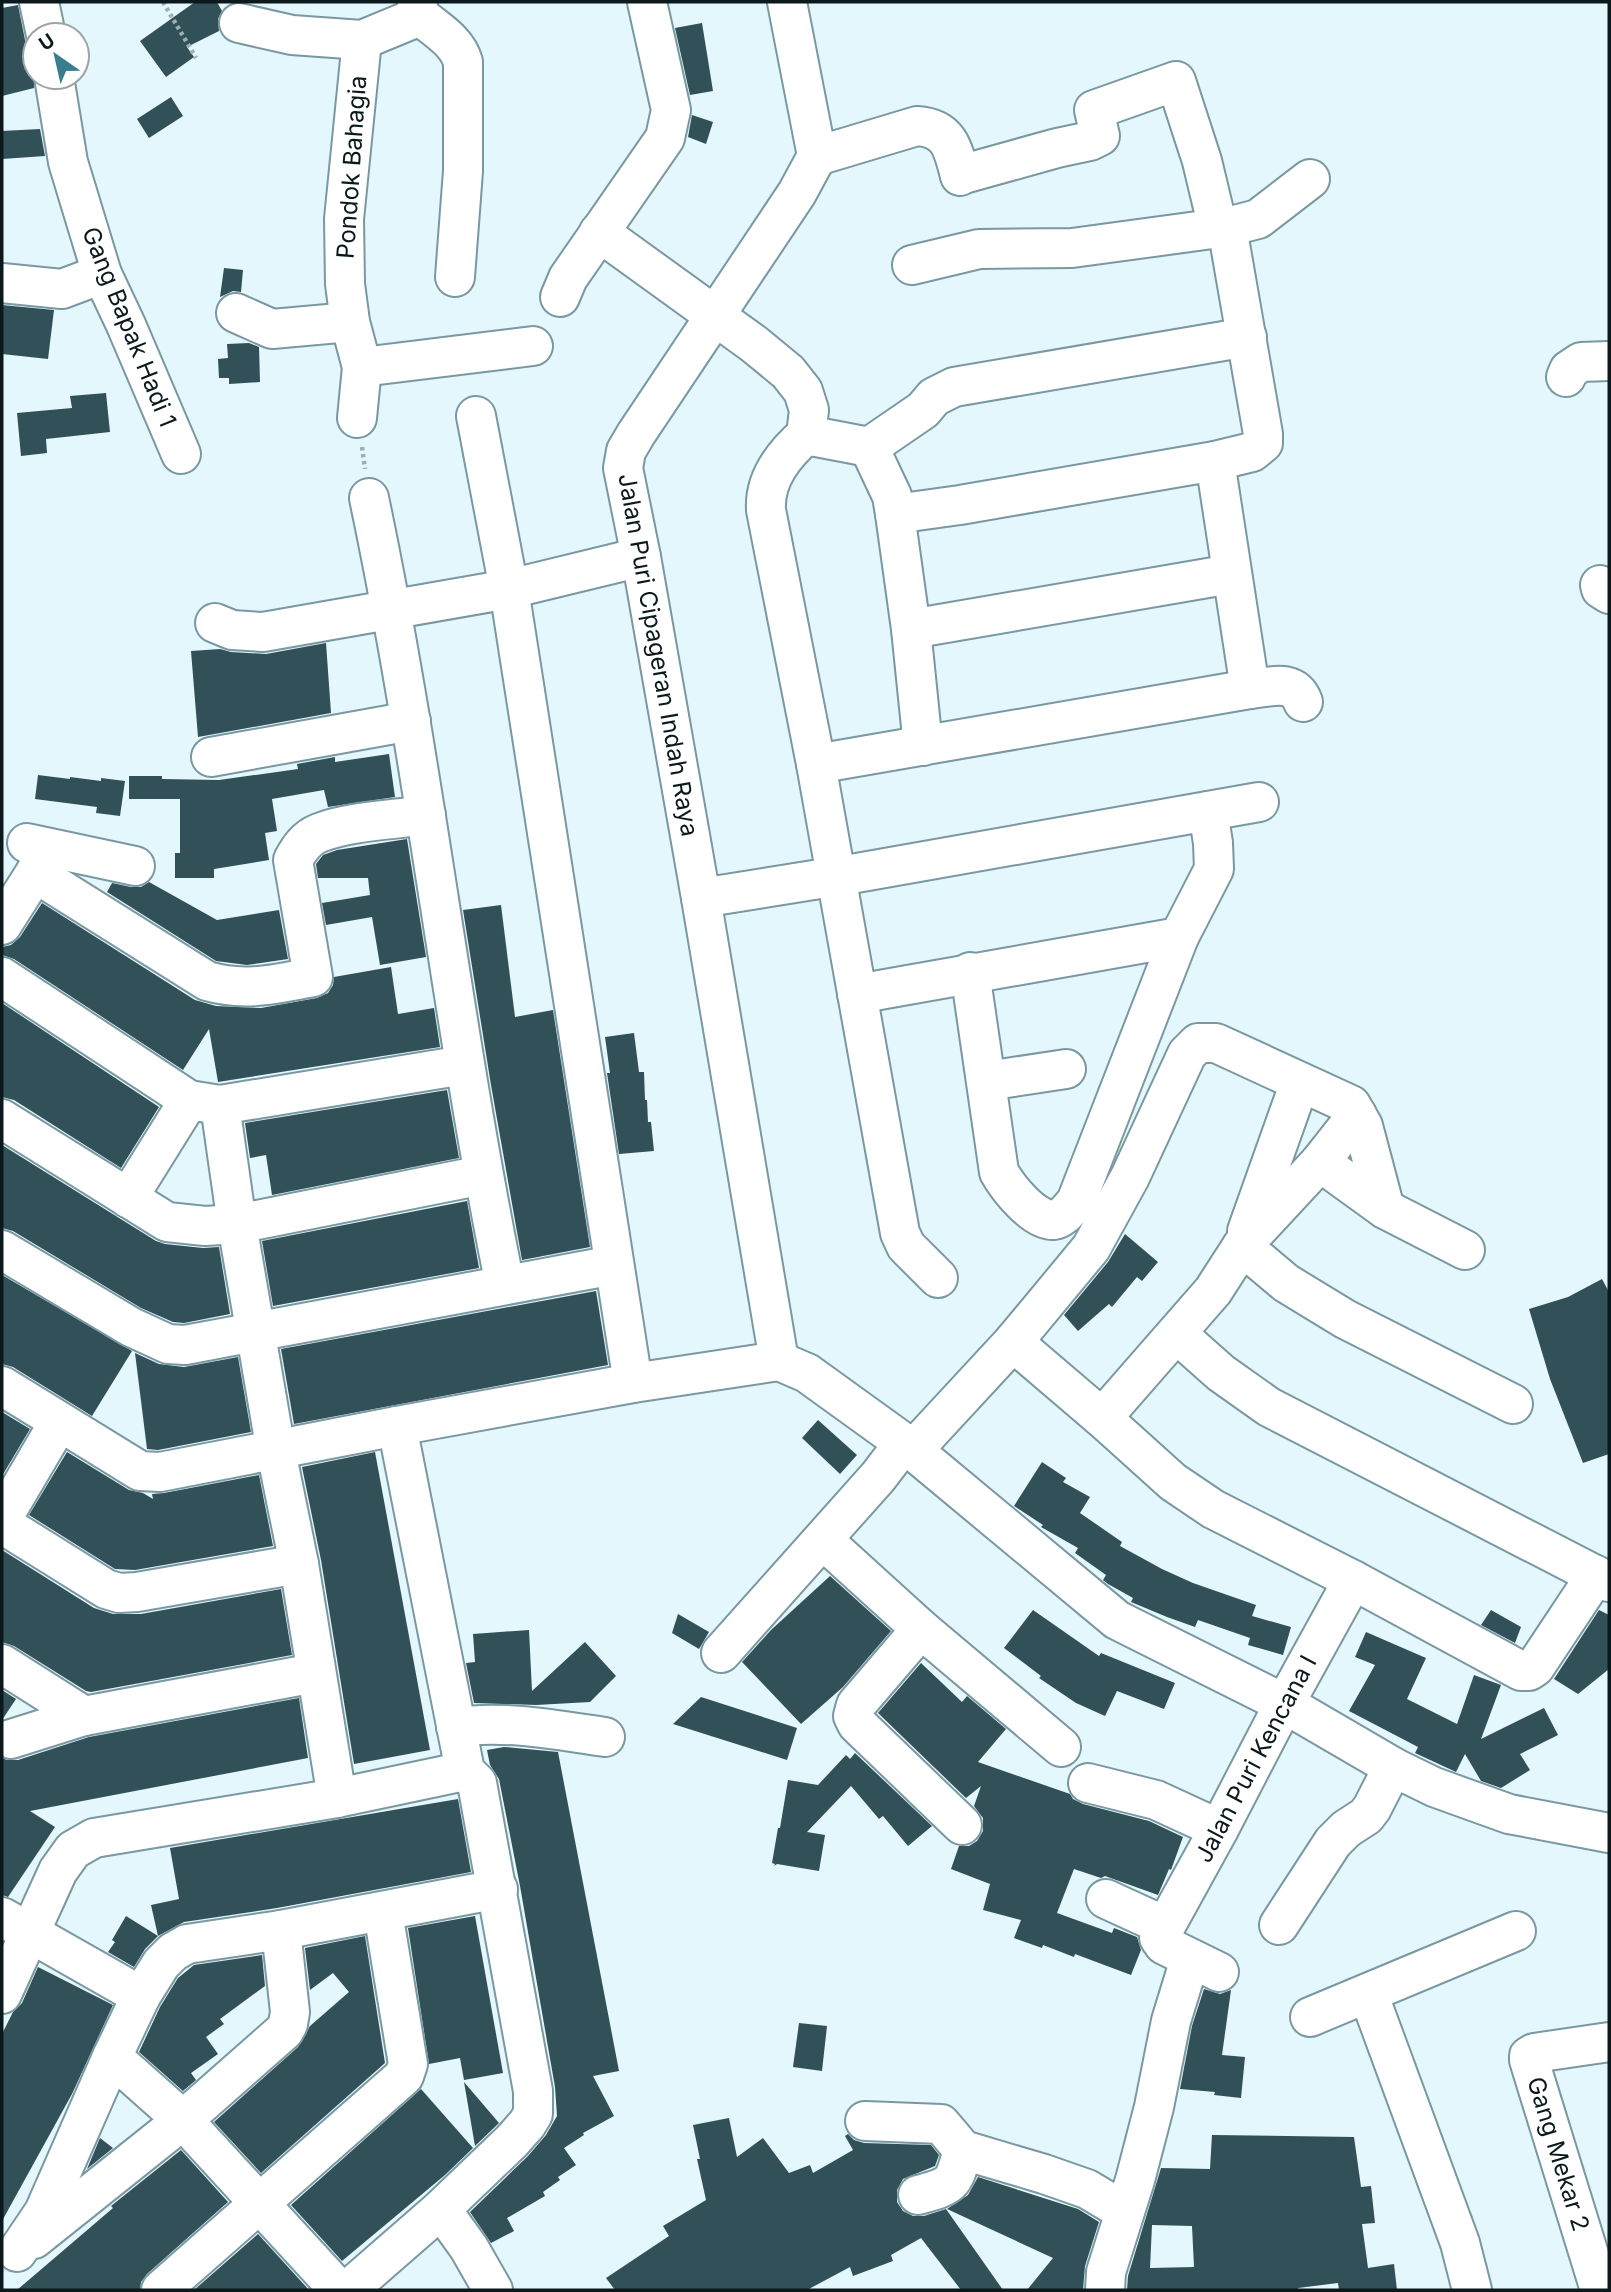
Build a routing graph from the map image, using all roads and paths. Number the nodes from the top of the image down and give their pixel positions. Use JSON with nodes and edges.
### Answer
{"nodes":[{"id":1,"x":39,"y":2,"type":"edge"},
{"id":2,"x":163,"y":2,"type":"edge"},
{"id":3,"x":626,"y":2,"type":"edge"},
{"id":4,"x":647,"y":2,"type":"edge"},
{"id":5,"x":787,"y":2,"type":"edge"},
{"id":6,"x":419,"y":9,"type":"edge"},
{"id":7,"x":43,"y":21,"type":"edge"},
{"id":8,"x":239,"y":23,"type":"dead end"},
{"id":9,"x":362,"y":40,"type":"junction"},
{"id":10,"x":195,"y":58,"type":"dead end"},
{"id":11,"x":56,"y":91,"type":"edge"},
{"id":12,"x":657,"y":151,"type":"junction"},
{"id":13,"x":817,"y":156,"type":"junction"},
{"id":14,"x":1310,"y":179,"type":"dead end"},
{"id":15,"x":1223,"y":227,"type":"junction"},
{"id":16,"x":599,"y":232,"type":"junction"},
{"id":17,"x":912,"y":265,"type":"dead end"},
{"id":18,"x":455,"y":277,"type":"dead end"},
{"id":19,"x":85,"y":281,"type":"junction"},
{"id":20,"x":2,"y":284,"type":"edge"},
{"id":21,"x":560,"y":297,"type":"dead end"},
{"id":22,"x":236,"y":313,"type":"dead end"},
{"id":23,"x":714,"y":315,"type":"junction"},
{"id":24,"x":349,"y":322,"type":"junction"},
{"id":25,"x":1247,"y":337,"type":"junction"},
{"id":26,"x":533,"y":346,"type":"dead end"},
{"id":27,"x":1609,"y":361,"type":"edge"},
{"id":28,"x":362,"y":367,"type":"junction"},
{"id":29,"x":1566,"y":377,"type":"dead end"},
{"id":30,"x":476,"y":416,"type":"dead end"},
{"id":31,"x":357,"y":418,"type":"joint"},
{"id":32,"x":806,"y":435,"type":"junction"},
{"id":33,"x":869,"y":447,"type":"junction"},
{"id":34,"x":181,"y":454,"type":"dead end"},
{"id":35,"x":1215,"y":461,"type":"junction"},
{"id":36,"x":369,"y":498,"type":"joint"},
{"id":37,"x":895,"y":514,"type":"junction"},
{"id":38,"x":641,"y":557,"type":"junction"},
{"id":39,"x":1231,"y":574,"type":"junction"},
{"id":40,"x":509,"y":589,"type":"junction"},
{"id":41,"x":392,"y":609,"type":"junction"},
{"id":42,"x":215,"y":623,"type":"dead end"},
{"id":43,"x":911,"y":629,"type":"junction"},
{"id":44,"x":1250,"y":689,"type":"junction"},
{"id":45,"x":1303,"y":702,"type":"dead end"},
{"id":46,"x":411,"y":721,"type":"junction"},
{"id":47,"x":923,"y":746,"type":"junction"},
{"id":48,"x":211,"y":757,"type":"dead end"},
{"id":49,"x":816,"y":764,"type":"junction"},
{"id":50,"x":1259,"y":802,"type":"dead end"},
{"id":51,"x":1208,"y":811,"type":"junction"},
{"id":52,"x":426,"y":815,"type":"junction"},
{"id":53,"x":37,"y":854,"type":"junction"},
{"id":54,"x":135,"y":866,"type":"dead end"},
{"id":55,"x":836,"y":877,"type":"junction"},
{"id":56,"x":701,"y":898,"type":"junction"},
{"id":57,"x":2,"y":925,"type":"edge"},
{"id":58,"x":1179,"y":937,"type":"junction"},
{"id":59,"x":970,"y":972,"type":"junction"},
{"id":60,"x":2,"y":977,"type":"edge"},
{"id":61,"x":857,"y":994,"type":"junction"},
{"id":62,"x":464,"y":1065,"type":"junction"},
{"id":63,"x":1066,"y":1069,"type":"dead end"},
{"id":64,"x":987,"y":1081,"type":"junction"},
{"id":65,"x":1300,"y":1082,"type":"junction"},
{"id":66,"x":205,"y":1102,"type":"junction"},
{"id":67,"x":1357,"y":1115,"type":"junction"},
{"id":68,"x":2,"y":1119,"type":"edge"},
{"id":69,"x":1321,"y":1162,"type":"junction"},
{"id":70,"x":483,"y":1175,"type":"junction"},
{"id":71,"x":128,"y":1198,"type":"junction"},
{"id":72,"x":1385,"y":1209,"type":"junction"},
{"id":73,"x":237,"y":1224,"type":"junction"},
{"id":74,"x":1242,"y":1246,"type":"junction"},
{"id":75,"x":2,"y":1250,"type":"edge"},
{"id":76,"x":1465,"y":1250,"type":"dead end"},
{"id":77,"x":614,"y":1265,"type":"junction"},
{"id":78,"x":938,"y":1278,"type":"dead end"},
{"id":79,"x":505,"y":1285,"type":"junction"},
{"id":80,"x":256,"y":1332,"type":"junction"},
{"id":81,"x":1177,"y":1334,"type":"junction"},
{"id":82,"x":1013,"y":1342,"type":"junction"},
{"id":83,"x":779,"y":1361,"type":"junction"},
{"id":84,"x":633,"y":1383,"type":"junction"},
{"id":85,"x":2,"y":1386,"type":"edge"},
{"id":86,"x":1513,"y":1404,"type":"dead end"},
{"id":87,"x":1102,"y":1418,"type":"junction"},
{"id":88,"x":60,"y":1422,"type":"junction"},
{"id":89,"x":397,"y":1426,"type":"junction"},
{"id":90,"x":908,"y":1446,"type":"junction"},
{"id":91,"x":276,"y":1451,"type":"junction"},
{"id":92,"x":2,"y":1521,"type":"edge"},
{"id":93,"x":823,"y":1540,"type":"junction"},
{"id":94,"x":299,"y":1564,"type":"junction"},
{"id":95,"x":1602,"y":1578,"type":"edge"},
{"id":96,"x":1353,"y":1580,"type":"junction"},
{"id":97,"x":921,"y":1629,"type":"junction"},
{"id":98,"x":721,"y":1653,"type":"dead end"},
{"id":99,"x":2,"y":1664,"type":"edge"},
{"id":100,"x":316,"y":1673,"type":"junction"},
{"id":101,"x":34,"y":1685,"type":"junction"},
{"id":102,"x":1285,"y":1704,"type":"junction"},
{"id":103,"x":84,"y":1716,"type":"junction"},
{"id":104,"x":456,"y":1727,"type":"junction"},
{"id":105,"x":605,"y":1737,"type":"dead end"},
{"id":106,"x":7,"y":1746,"type":"edge"},
{"id":107,"x":1061,"y":1747,"type":"dead end"},
{"id":108,"x":1393,"y":1767,"type":"junction"},
{"id":109,"x":465,"y":1770,"type":"junction"},
{"id":110,"x":1088,"y":1783,"type":"dead end"},
{"id":111,"x":337,"y":1798,"type":"junction"},
{"id":112,"x":962,"y":1825,"type":"dead end"},
{"id":113,"x":1219,"y":1829,"type":"junction"},
{"id":114,"x":1609,"y":1833,"type":"edge"},
{"id":115,"x":498,"y":1889,"type":"junction"},
{"id":116,"x":1106,"y":1899,"type":"dead end"},
{"id":117,"x":383,"y":1912,"type":"junction"},
{"id":118,"x":1279,"y":1924,"type":"dead end"},
{"id":119,"x":16,"y":1925,"type":"edge"},
{"id":120,"x":281,"y":1930,"type":"junction"},
{"id":121,"x":1516,"y":1931,"type":"dead end"},
{"id":122,"x":1183,"y":1949,"type":"junction"},
{"id":123,"x":1368,"y":1993,"type":"junction"},
{"id":124,"x":2,"y":1994,"type":"edge"},
{"id":125,"x":141,"y":1996,"type":"junction"},
{"id":126,"x":1310,"y":2017,"type":"dead end"},
{"id":127,"x":1609,"y":2042,"type":"edge"},
{"id":128,"x":112,"y":2057,"type":"junction"},
{"id":129,"x":183,"y":2120,"type":"junction"},
{"id":130,"x":865,"y":2121,"type":"dead end"},
{"id":131,"x":963,"y":2150,"type":"junction"},
{"id":132,"x":918,"y":2195,"type":"dead end"},
{"id":133,"x":260,"y":2203,"type":"junction"},
{"id":134,"x":441,"y":2208,"type":"junction"},
{"id":135,"x":1124,"y":2211,"type":"junction"},
{"id":136,"x":9,"y":2260,"type":"edge"},
{"id":137,"x":1098,"y":2284,"type":"edge"},
{"id":138,"x":491,"y":2286,"type":"edge"},
{"id":139,"x":161,"y":2290,"type":"edge"},
{"id":140,"x":338,"y":2290,"type":"edge"},
{"id":141,"x":348,"y":2290,"type":"edge"},
{"id":142,"x":1472,"y":2290,"type":"edge"},
{"id":143,"x":1600,"y":2290,"type":"edge"}],
"edges":[{"from":1,"to":7,"type":"street"},
{"from":2,"to":10,"type":"path"},
{"from":3,"to":12,"type":"street"},
{"from":4,"to":12,"type":"street"},
{"from":5,"to":13,"type":"street"},
{"from":6,"to":9,"type":"street","name":"Pondok Bahagia"},
{"from":6,"to":18,"type":"street","name":"Pondok Bahagia"},
{"from":8,"to":9,"type":"street","name":"Pondok Bahagia"},
{"from":9,"to":24,"type":"street","name":"Pondok Bahagia"},
{"from":11,"to":19,"type":"street","name":"Gang Bapak Hadi 1"},
{"from":12,"to":16,"type":"street"},
{"from":13,"to":15,"type":"street"},
{"from":13,"to":23,"type":"street","name":"Jalan Puri Cipageran Indah Raya"},
{"from":14,"to":15,"type":"street"},
{"from":15,"to":17,"type":"street"},
{"from":15,"to":25,"type":"street"},
{"from":16,"to":21,"type":"street"},
{"from":16,"to":23,"type":"street"},
{"from":19,"to":20,"type":"street"},
{"from":19,"to":34,"type":"street","name":"Gang Bapak Hadi 1"},
{"from":22,"to":24,"type":"street"},
{"from":23,"to":32,"type":"street"},
{"from":23,"to":38,"type":"street","name":"Jalan Puri Cipageran Indah Raya"},
{"from":24,"to":28,"type":"street","name":"Pondok Bahagia"},
{"from":25,"to":33,"type":"street"},
{"from":25,"to":35,"type":"street"},
{"from":26,"to":28,"type":"street"},
{"from":27,"to":29,"type":"street"},
{"from":28,"to":31,"type":"street","name":"Pondok Bahagia"},
{"from":30,"to":40,"type":"street"},
{"from":31,"to":36,"type":"path"},
{"from":32,"to":33,"type":"street"},
{"from":32,"to":49,"type":"street"},
{"from":33,"to":37,"type":"street"},
{"from":35,"to":37,"type":"street"},
{"from":35,"to":39,"type":"street"},
{"from":36,"to":41,"type":"street"},
{"from":37,"to":43,"type":"street"},
{"from":38,"to":40,"type":"street"},
{"from":38,"to":56,"type":"street","name":"Jalan Puri Cipageran Indah Raya"},
{"from":39,"to":43,"type":"street"},
{"from":39,"to":44,"type":"street"},
{"from":40,"to":41,"type":"street"},
{"from":40,"to":77,"type":"street"},
{"from":41,"to":42,"type":"street"},
{"from":41,"to":46,"type":"street"},
{"from":43,"to":47,"type":"street"},
{"from":44,"to":45,"type":"street"},
{"from":44,"to":47,"type":"street"},
{"from":46,"to":48,"type":"street"},
{"from":46,"to":52,"type":"street"},
{"from":47,"to":49,"type":"street"},
{"from":49,"to":55,"type":"street"},
{"from":50,"to":51,"type":"street"},
{"from":51,"to":55,"type":"street"},
{"from":51,"to":58,"type":"street"},
{"from":52,"to":53,"type":"street"},
{"from":52,"to":62,"type":"street"},
{"from":53,"to":54,"type":"street"},
{"from":53,"to":57,"type":"street"},
{"from":55,"to":56,"type":"street"},
{"from":55,"to":61,"type":"street"},
{"from":56,"to":83,"type":"street","name":"Jalan Puri Cipageran Indah Raya"},
{"from":58,"to":59,"type":"street"},
{"from":58,"to":64,"type":"street"},
{"from":59,"to":61,"type":"street"},
{"from":59,"to":64,"type":"street"},
{"from":60,"to":66,"type":"street"},
{"from":61,"to":78,"type":"street"},
{"from":62,"to":66,"type":"street"},
{"from":62,"to":70,"type":"street"},
{"from":63,"to":64,"type":"street"},
{"from":65,"to":67,"type":"street"},
{"from":65,"to":74,"type":"street"},
{"from":65,"to":82,"type":"street"},
{"from":66,"to":71,"type":"street"},
{"from":66,"to":73,"type":"street"},
{"from":67,"to":69,"type":"street"},
{"from":67,"to":72,"type":"street"},
{"from":68,"to":71,"type":"street"},
{"from":69,"to":72,"type":"street"},
{"from":69,"to":74,"type":"street"},
{"from":70,"to":73,"type":"street"},
{"from":70,"to":79,"type":"street"},
{"from":71,"to":73,"type":"street"},
{"from":72,"to":76,"type":"street"},
{"from":73,"to":80,"type":"street"},
{"from":74,"to":81,"type":"street"},
{"from":74,"to":86,"type":"street"},
{"from":75,"to":80,"type":"street"},
{"from":77,"to":79,"type":"street"},
{"from":77,"to":84,"type":"street"},
{"from":79,"to":80,"type":"street"},
{"from":80,"to":91,"type":"street"},
{"from":81,"to":87,"type":"street"},
{"from":81,"to":95,"type":"street"},
{"from":82,"to":87,"type":"street"},
{"from":82,"to":90,"type":"street"},
{"from":83,"to":84,"type":"street"},
{"from":83,"to":90,"type":"street"},
{"from":84,"to":89,"type":"street"},
{"from":85,"to":88,"type":"street"},
{"from":87,"to":96,"type":"street"},
{"from":88,"to":91,"type":"street"},
{"from":88,"to":92,"type":"street"},
{"from":89,"to":91,"type":"street"},
{"from":89,"to":104,"type":"street"},
{"from":90,"to":93,"type":"street"},
{"from":90,"to":102,"type":"street"},
{"from":91,"to":94,"type":"street"},
{"from":92,"to":94,"type":"street"},
{"from":93,"to":97,"type":"street"},
{"from":93,"to":98,"type":"street"},
{"from":94,"to":100,"type":"street"},
{"from":95,"to":96,"type":"street"},
{"from":96,"to":102,"type":"street","name":"Jalan Puri Kencana I"},
{"from":97,"to":107,"type":"street"},
{"from":97,"to":112,"type":"street"},
{"from":99,"to":101,"type":"street"},
{"from":100,"to":103,"type":"street"},
{"from":100,"to":111,"type":"street"},
{"from":101,"to":103,"type":"street"},
{"from":101,"to":106,"type":"street"},
{"from":102,"to":108,"type":"street"},
{"from":102,"to":113,"type":"street","name":"Jalan Puri Kencana I"},
{"from":103,"to":106,"type":"street"},
{"from":104,"to":105,"type":"street"},
{"from":104,"to":109,"type":"street"},
{"from":108,"to":114,"type":"street"},
{"from":108,"to":118,"type":"street"},
{"from":109,"to":111,"type":"street"},
{"from":109,"to":115,"type":"street"},
{"from":110,"to":113,"type":"street"},
{"from":111,"to":119,"type":"street"},
{"from":113,"to":122,"type":"street","name":"Jalan Puri Kencana I"},
{"from":115,"to":117,"type":"street"},
{"from":115,"to":134,"type":"street"},
{"from":116,"to":122,"type":"street"},
{"from":117,"to":120,"type":"street"},
{"from":117,"to":133,"type":"street"},
{"from":119,"to":124,"type":"street"},
{"from":119,"to":125,"type":"street"},
{"from":120,"to":125,"type":"street"},
{"from":120,"to":129,"type":"street"},
{"from":121,"to":123,"type":"street"},
{"from":122,"to":135,"type":"street","name":"Jalan Puri Kencana I"},
{"from":123,"to":126,"type":"street"},
{"from":123,"to":142,"type":"street"},
{"from":125,"to":128,"type":"street"},
{"from":127,"to":143,"type":"street","name":"Gang Mekar 2"},
{"from":128,"to":129,"type":"street"},
{"from":128,"to":136,"type":"street"},
{"from":129,"to":133,"type":"street"},
{"from":129,"to":136,"type":"street"},
{"from":130,"to":131,"type":"street"},
{"from":131,"to":132,"type":"street"},
{"from":131,"to":135,"type":"street"},
{"from":133,"to":139,"type":"street"},
{"from":133,"to":140,"type":"street"},
{"from":134,"to":138,"type":"street"},
{"from":134,"to":141,"type":"street"},
{"from":135,"to":137,"type":"street","name":"Jalan Puri Kencana I"}]}
